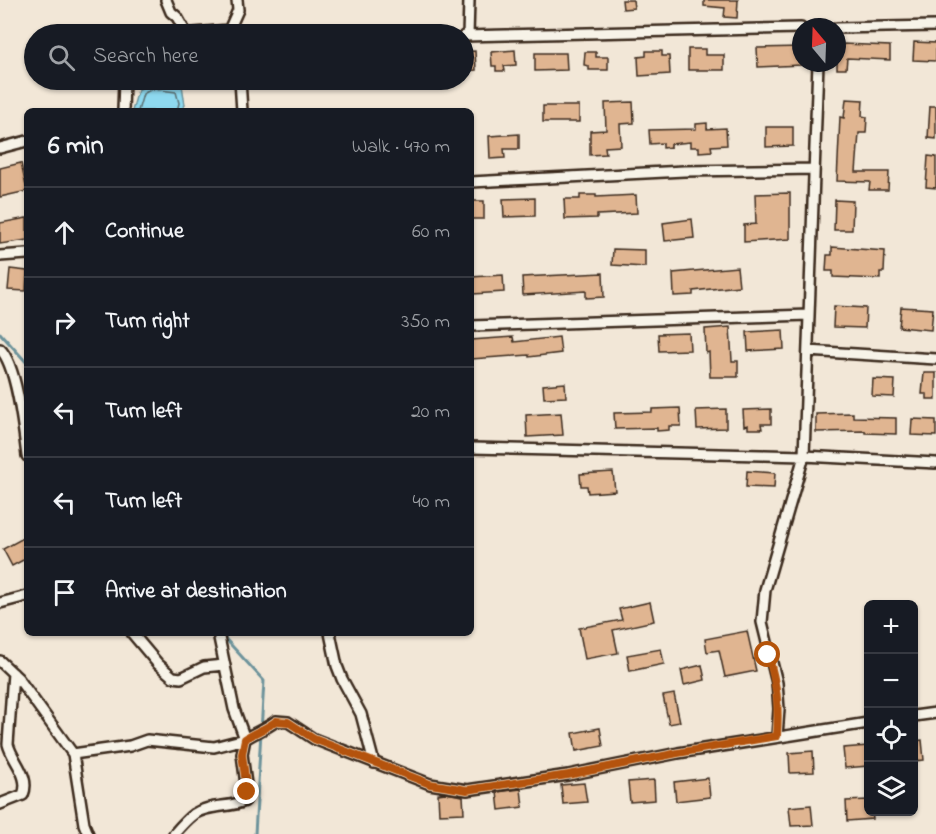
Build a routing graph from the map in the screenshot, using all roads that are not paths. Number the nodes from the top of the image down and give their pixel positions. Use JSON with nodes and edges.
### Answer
{"nodes":[{"id":1,"x":166,"y":0,"type":"edge"},
{"id":2,"x":237,"y":0,"type":"edge"},
{"id":3,"x":469,"y":0,"type":"edge"},
{"id":4,"x":180,"y":24,"type":"edge"},
{"id":5,"x":232,"y":24,"type":"edge"},
{"id":6,"x":467,"y":24,"type":"edge"},
{"id":7,"x":936,"y":26,"type":"edge"},
{"id":8,"x":792,"y":28,"type":"edge"},
{"id":9,"x":846,"y":28,"type":"edge"},
{"id":10,"x":474,"y":36,"type":"edge"},
{"id":11,"x":818,"y":72,"type":"edge"},
{"id":12,"x":124,"y":90,"type":"edge"},
{"id":13,"x":241,"y":90,"type":"edge"},
{"id":14,"x":123,"y":108,"type":"edge"},
{"id":15,"x":242,"y":108,"type":"edge"},
{"id":16,"x":24,"y":142,"type":"edge"},
{"id":17,"x":0,"y":148,"type":"edge"},
{"id":18,"x":814,"y":169,"type":"junction"},
{"id":19,"x":474,"y":182,"type":"edge"},
{"id":20,"x":24,"y":254,"type":"edge"},
{"id":21,"x":0,"y":256,"type":"edge"},
{"id":22,"x":809,"y":315,"type":"junction"},
{"id":23,"x":474,"y":326,"type":"edge"},
{"id":24,"x":0,"y":349,"type":"edge"},
{"id":25,"x":808,"y":351,"type":"junction"},
{"id":26,"x":936,"y":359,"type":"edge"},
{"id":27,"x":24,"y":438,"type":"edge"},
{"id":28,"x":474,"y":448,"type":"edge"},
{"id":29,"x":804,"y":456,"type":"junction"},
{"id":30,"x":936,"y":463,"type":"edge"},
{"id":31,"x":24,"y":597,"type":"edge"},
{"id":32,"x":0,"y":603,"type":"edge"},
{"id":33,"x":135,"y":636,"type":"edge"},
{"id":34,"x":219,"y":636,"type":"edge"},
{"id":35,"x":331,"y":636,"type":"edge"},
{"id":36,"x":0,"y":661,"type":"edge"},
{"id":37,"x":224,"y":665,"type":"junction"},
{"id":38,"x":13,"y":674,"type":"junction"},
{"id":39,"x":935,"y":713,"type":"edge"},
{"id":40,"x":918,"y":715,"type":"edge"},
{"id":41,"x":864,"y":724,"type":"edge"},
{"id":42,"x":936,"y":725,"type":"edge"},
{"id":43,"x":777,"y":736,"type":"junction"},
{"id":44,"x":245,"y":739,"type":"junction"},
{"id":45,"x":73,"y":754,"type":"junction"},
{"id":46,"x":374,"y":763,"type":"junction"},
{"id":47,"x":0,"y":804,"type":"edge"},
{"id":48,"x":88,"y":834,"type":"edge"},
{"id":49,"x":174,"y":834,"type":"edge"}],
"edges":[{"from":1,"to":4,"type":"street"},
{"from":2,"to":5,"type":"street"},
{"from":3,"to":6,"type":"street"},
{"from":7,"to":9,"type":"street"},
{"from":8,"to":10,"type":"street"},
{"from":11,"to":18,"type":"street"},
{"from":12,"to":14,"type":"street"},
{"from":13,"to":15,"type":"street"},
{"from":16,"to":17,"type":"street"},
{"from":18,"to":19,"type":"street"},
{"from":18,"to":22,"type":"street"},
{"from":20,"to":21,"type":"street"},
{"from":22,"to":23,"type":"street"},
{"from":22,"to":25,"type":"street"},
{"from":24,"to":27,"type":"street"},
{"from":25,"to":26,"type":"street"},
{"from":25,"to":29,"type":"street"},
{"from":28,"to":29,"type":"street"},
{"from":29,"to":30,"type":"street"},
{"from":29,"to":43,"type":"street"},
{"from":31,"to":32,"type":"street"},
{"from":33,"to":37,"type":"street"},
{"from":34,"to":37,"type":"street"},
{"from":35,"to":46,"type":"street"},
{"from":36,"to":38,"type":"street"},
{"from":37,"to":44,"type":"street"},
{"from":38,"to":45,"type":"street"},
{"from":38,"to":47,"type":"street"},
{"from":39,"to":40,"type":"street"},
{"from":39,"to":42,"type":"street"},
{"from":41,"to":43,"type":"street"},
{"from":43,"to":46,"type":"street"},
{"from":44,"to":45,"type":"street"},
{"from":44,"to":46,"type":"street"},
{"from":44,"to":49,"type":"street"},
{"from":45,"to":48,"type":"street"}]}
